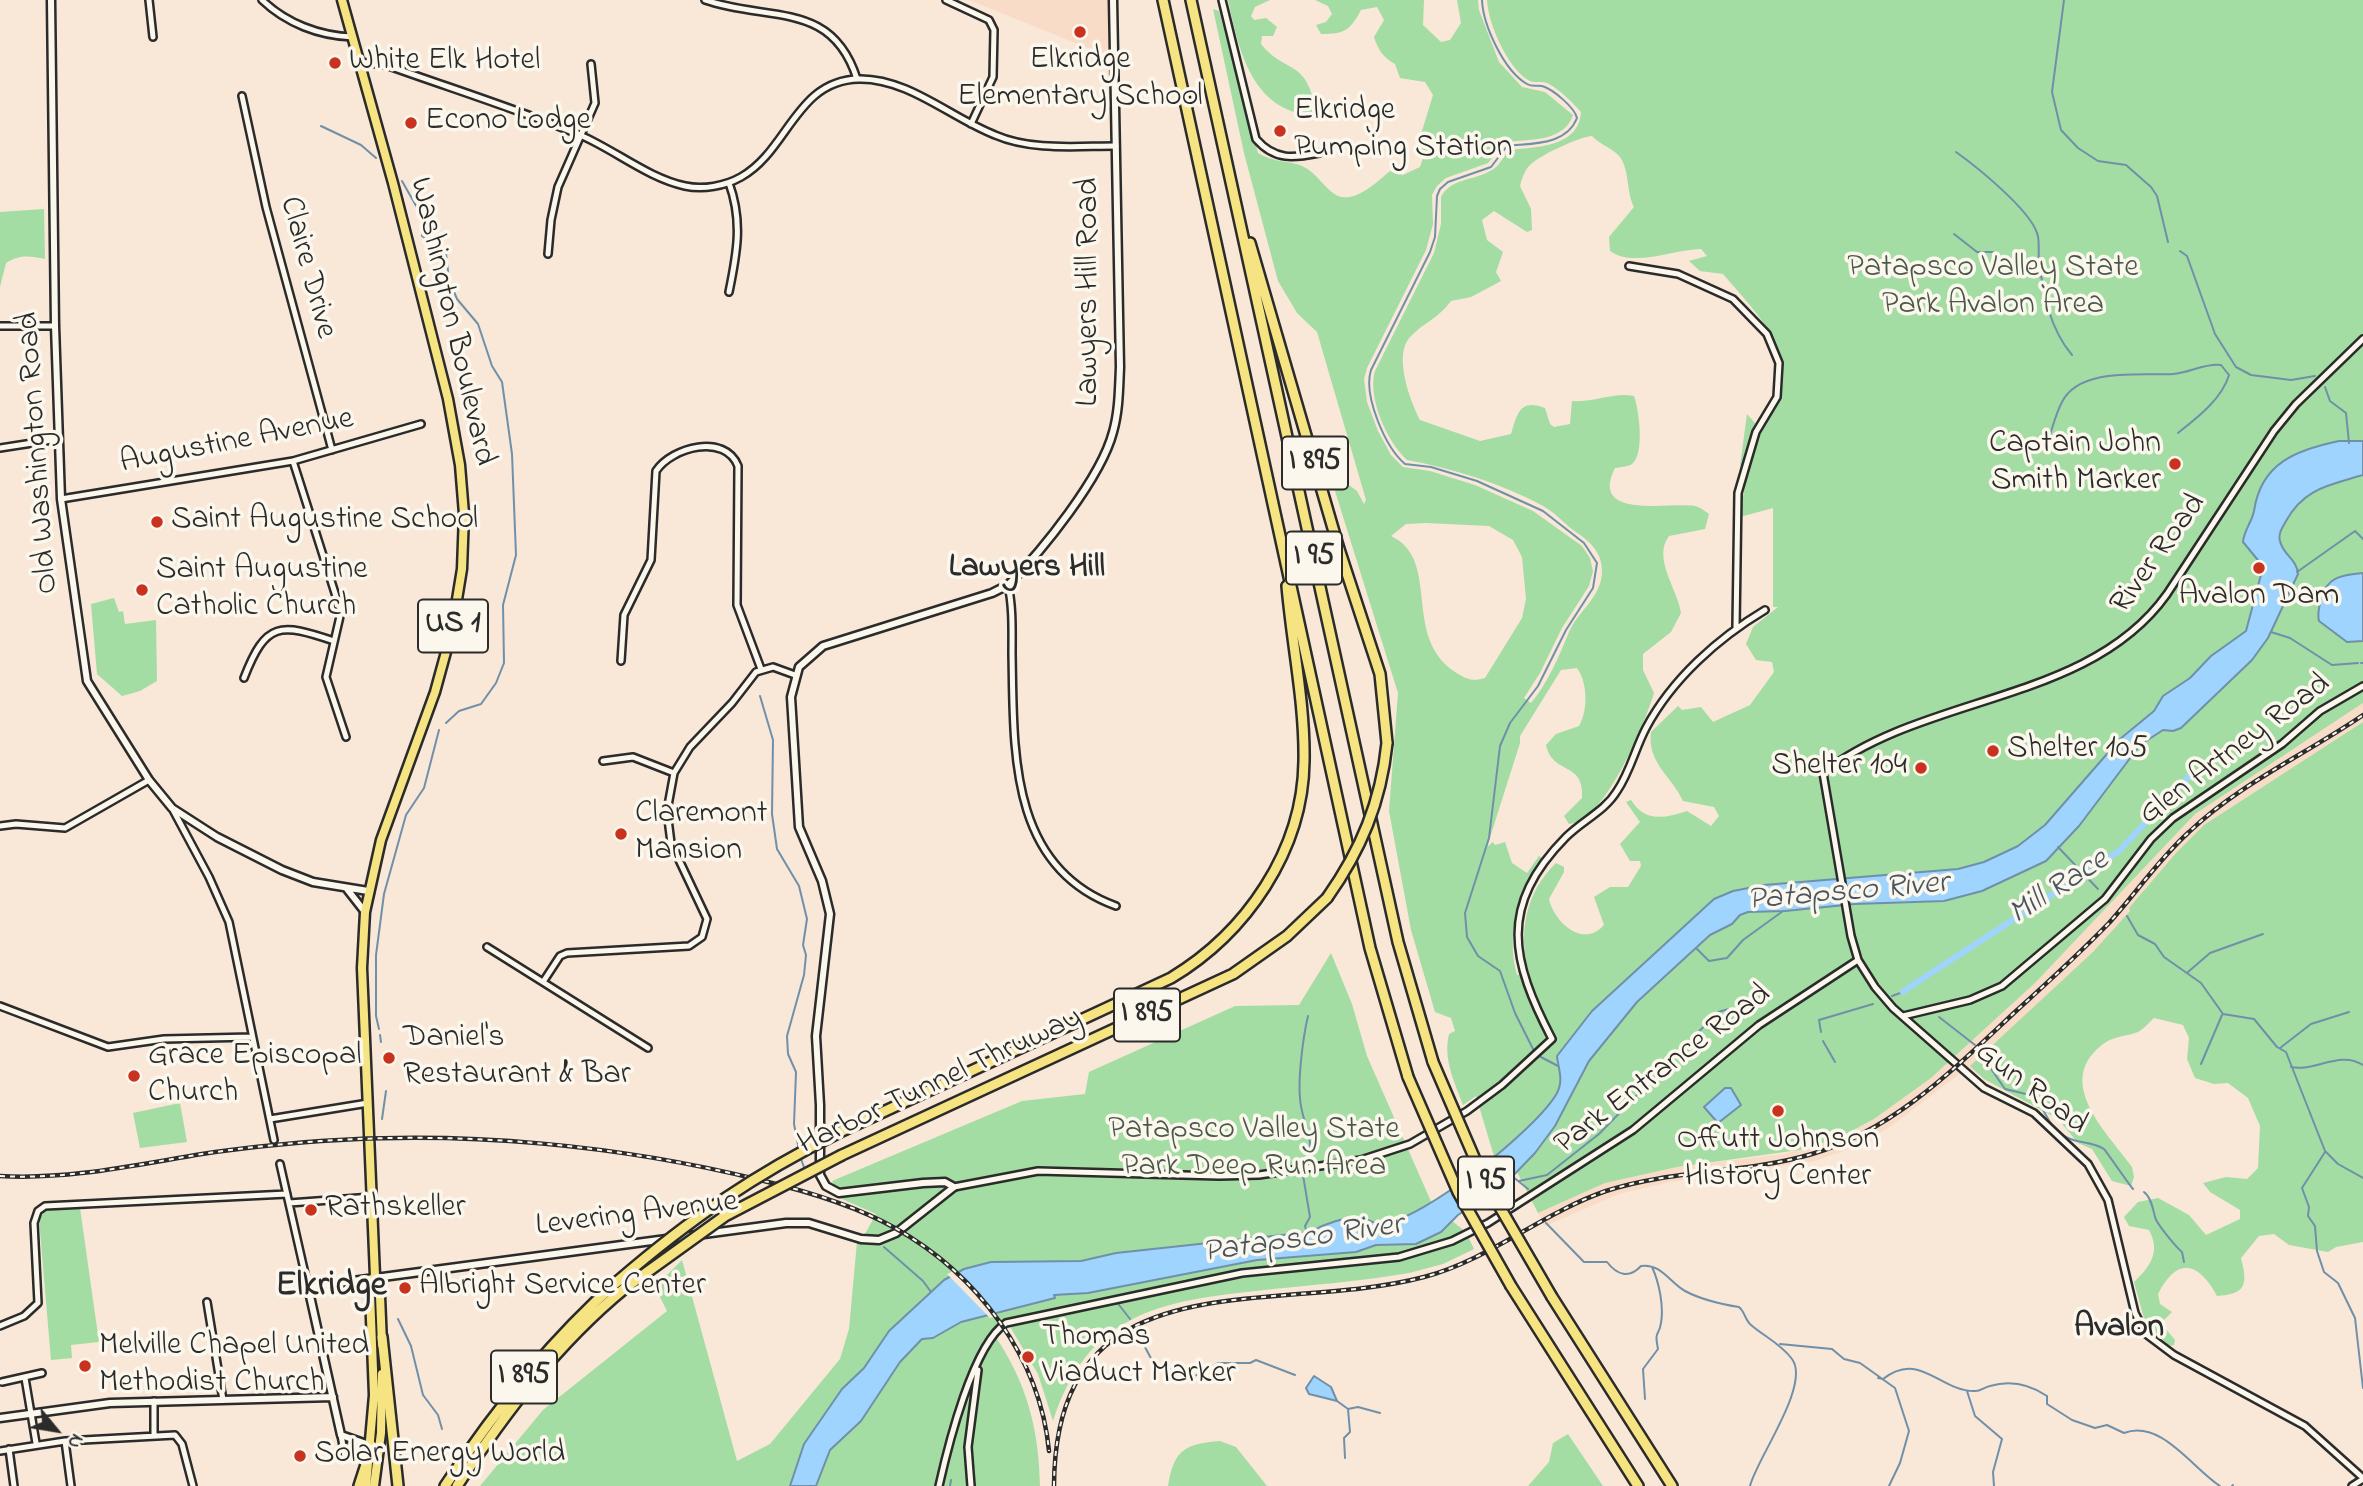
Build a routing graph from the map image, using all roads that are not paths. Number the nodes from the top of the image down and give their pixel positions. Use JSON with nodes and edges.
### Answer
{"nodes":[{"id":1,"x":51,"y":0,"type":"edge"},
{"id":2,"x":149,"y":0,"type":"edge"},
{"id":3,"x":262,"y":0,"type":"edge"},
{"id":4,"x":342,"y":0,"type":"edge"},
{"id":5,"x":705,"y":0,"type":"edge"},
{"id":6,"x":946,"y":0,"type":"edge"},
{"id":7,"x":1113,"y":0,"type":"edge"},
{"id":8,"x":1163,"y":0,"type":"edge"},
{"id":9,"x":1191,"y":0,"type":"edge"},
{"id":10,"x":1222,"y":0,"type":"edge"},
{"id":11,"x":153,"y":37,"type":"dead end"},
{"id":12,"x":353,"y":37,"type":"junction"},
{"id":13,"x":360,"y":62,"type":"junction"},
{"id":14,"x":591,"y":64,"type":"dead end"},
{"id":15,"x":857,"y":79,"type":"junction"},
{"id":16,"x":242,"y":96,"type":"dead end"},
{"id":17,"x":971,"y":124,"type":"junction"},
{"id":18,"x":580,"y":135,"type":"junction"},
{"id":19,"x":1116,"y":146,"type":"junction"},
{"id":20,"x":1320,"y":153,"type":"dead end"},
{"id":21,"x":729,"y":183,"type":"junction"},
{"id":22,"x":1232,"y":184,"type":"junction"},
{"id":23,"x":548,"y":254,"type":"dead end"},
{"id":24,"x":1629,"y":266,"type":"dead end"},
{"id":25,"x":729,"y":292,"type":"dead end"},
{"id":26,"x":0,"y":326,"type":"edge"},
{"id":27,"x":55,"y":326,"type":"junction"},
{"id":28,"x":2363,"y":339,"type":"edge"},
{"id":29,"x":421,"y":424,"type":"dead end"},
{"id":30,"x":58,"y":439,"type":"junction"},
{"id":31,"x":0,"y":448,"type":"edge"},
{"id":32,"x":332,"y":450,"type":"junction"},
{"id":33,"x":293,"y":461,"type":"junction"},
{"id":34,"x":61,"y":499,"type":"junction"},
{"id":35,"x":1284,"y":551,"type":"junction"},
{"id":36,"x":1008,"y":585,"type":"junction"},
{"id":37,"x":1765,"y":610,"type":"dead end"},
{"id":38,"x":1736,"y":628,"type":"junction"},
{"id":39,"x":334,"y":641,"type":"junction"},
{"id":40,"x":621,"y":661,"type":"dead end"},
{"id":41,"x":761,"y":669,"type":"junction"},
{"id":42,"x":795,"y":675,"type":"junction"},
{"id":43,"x":244,"y":678,"type":"dead end"},
{"id":44,"x":2363,"y":686,"type":"edge"},
{"id":45,"x":346,"y":737,"type":"dead end"},
{"id":46,"x":603,"y":761,"type":"dead end"},
{"id":47,"x":674,"y":773,"type":"junction"},
{"id":48,"x":1823,"y":773,"type":"joint"},
{"id":49,"x":149,"y":780,"type":"junction"},
{"id":50,"x":172,"y":808,"type":"junction"},
{"id":51,"x":0,"y":826,"type":"edge"},
{"id":52,"x":345,"y":888,"type":"junction"},
{"id":53,"x":368,"y":891,"type":"junction"},
{"id":54,"x":1116,"y":906,"type":"dead end"},
{"id":55,"x":365,"y":912,"type":"junction"},
{"id":56,"x":487,"y":947,"type":"dead end"},
{"id":57,"x":1858,"y":960,"type":"junction"},
{"id":58,"x":543,"y":982,"type":"junction"},
{"id":59,"x":0,"y":1006,"type":"edge"},
{"id":60,"x":1903,"y":1016,"type":"junction"},
{"id":61,"x":252,"y":1037,"type":"junction"},
{"id":62,"x":648,"y":1048,"type":"dead end"},
{"id":63,"x":368,"y":1103,"type":"junction"},
{"id":64,"x":270,"y":1119,"type":"junction"},
{"id":65,"x":274,"y":1140,"type":"dead end"},
{"id":66,"x":280,"y":1164,"type":"dead end"},
{"id":67,"x":954,"y":1187,"type":"junction"},
{"id":68,"x":287,"y":1194,"type":"junction"},
{"id":69,"x":372,"y":1198,"type":"junction"},
{"id":70,"x":289,"y":1203,"type":"junction"},
{"id":71,"x":375,"y":1276,"type":"junction"},
{"id":72,"x":308,"y":1287,"type":"junction"},
{"id":73,"x":207,"y":1301,"type":"dead end"},
{"id":74,"x":0,"y":1325,"type":"edge"},
{"id":75,"x":382,"y":1337,"type":"junction"},
{"id":76,"x":982,"y":1354,"type":"junction"},
{"id":77,"x":42,"y":1373,"type":"dead end"},
{"id":78,"x":25,"y":1378,"type":"junction"},
{"id":79,"x":2,"y":1382,"type":"dead end"},
{"id":80,"x":333,"y":1396,"type":"junction"},
{"id":81,"x":223,"y":1399,"type":"junction"},
{"id":82,"x":154,"y":1401,"type":"junction"},
{"id":83,"x":31,"y":1413,"type":"junction"},
{"id":84,"x":0,"y":1418,"type":"edge"},
{"id":85,"x":341,"y":1435,"type":"junction"},
{"id":86,"x":154,"y":1436,"type":"junction"},
{"id":87,"x":65,"y":1441,"type":"junction"},
{"id":88,"x":36,"y":1444,"type":"junction"},
{"id":89,"x":372,"y":1446,"type":"junction"},
{"id":90,"x":9,"y":1449,"type":"junction"},
{"id":91,"x":0,"y":1451,"type":"edge"},
{"id":92,"x":345,"y":1457,"type":"dead end"},
{"id":93,"x":2363,"y":1479,"type":"edge"},
{"id":94,"x":14,"y":1486,"type":"edge"},
{"id":95,"x":71,"y":1486,"type":"edge"},
{"id":96,"x":193,"y":1486,"type":"edge"},
{"id":97,"x":359,"y":1486,"type":"edge"},
{"id":98,"x":366,"y":1486,"type":"edge"},
{"id":99,"x":374,"y":1486,"type":"edge"},
{"id":100,"x":398,"y":1486,"type":"edge"},
{"id":101,"x":445,"y":1486,"type":"edge"},
{"id":102,"x":457,"y":1486,"type":"edge"},
{"id":103,"x":939,"y":1486,"type":"edge"},
{"id":104,"x":971,"y":1486,"type":"edge"},
{"id":105,"x":1638,"y":1486,"type":"edge"},
{"id":106,"x":1672,"y":1486,"type":"edge"},
{"id":107,"x":2352,"y":1486,"type":"edge"}],
"edges":[{"from":1,"to":27,"type":"street","name":"Old Washington Road"},
{"from":2,"to":11,"type":"street"},
{"from":3,"to":12,"type":"street"},
{"from":4,"to":12,"type":"main road","name":"Washington Boulevard","number":"US 1"},
{"from":5,"to":15,"type":"street"},
{"from":6,"to":17,"type":"street"},
{"from":7,"to":19,"type":"street","name":"Lawyers Hill Road"},
{"from":8,"to":35,"type":"highway","number":"I 95"},
{"from":9,"to":22,"type":"highway","number":"I 95"},
{"from":10,"to":20,"type":"street"},
{"from":12,"to":13,"type":"main road","name":"Washington Boulevard","number":"US 1"},
{"from":13,"to":18,"type":"street"},
{"from":13,"to":53,"type":"main road","name":"Washington Boulevard","number":"US 1"},
{"from":14,"to":18,"type":"street"},
{"from":15,"to":17,"type":"street"},
{"from":15,"to":21,"type":"street"},
{"from":16,"to":32,"type":"street","name":"Claire Drive"},
{"from":17,"to":19,"type":"street"},
{"from":18,"to":21,"type":"street"},
{"from":18,"to":23,"type":"street"},
{"from":19,"to":36,"type":"street","name":"Lawyers Hill Road"},
{"from":21,"to":25,"type":"street"},
{"from":22,"to":102,"type":"highway","name":"Harbor Tunnel Thruway","number":"I 895","bridge":true},
{"from":22,"to":106,"type":"highway","number":"I 95","bridge":true},
{"from":24,"to":38,"type":"street"},
{"from":26,"to":27,"type":"street"},
{"from":27,"to":30,"type":"street","name":"Old Washington Road"},
{"from":28,"to":48,"type":"street","name":"River Road"},
{"from":29,"to":32,"type":"street","name":"Augustine Avenue"},
{"from":30,"to":31,"type":"street"},
{"from":30,"to":34,"type":"street","name":"Old Washington Road"},
{"from":32,"to":33,"type":"street","name":"Augustine Avenue"},
{"from":33,"to":34,"type":"street","name":"Augustine Avenue"},
{"from":33,"to":39,"type":"street"},
{"from":34,"to":49,"type":"street","name":"Old Washington Road"},
{"from":35,"to":101,"type":"highway","name":"Harbor Tunnel Thruway","number":"I 895","bridge":true},
{"from":35,"to":105,"type":"highway","number":"I 95","bridge":true},
{"from":36,"to":42,"type":"street","name":"Lawyers Hill Road"},
{"from":36,"to":54,"type":"street"},
{"from":37,"to":38,"type":"street"},
{"from":38,"to":67,"type":"street"},
{"from":39,"to":43,"type":"street"},
{"from":39,"to":45,"type":"street"},
{"from":40,"to":41,"type":"street"},
{"from":41,"to":42,"type":"street"},
{"from":41,"to":47,"type":"street"},
{"from":42,"to":67,"type":"street"},
{"from":44,"to":60,"type":"street","name":"Glen Artney Road"},
{"from":46,"to":47,"type":"street"},
{"from":47,"to":58,"type":"street"},
{"from":48,"to":57,"type":"street","name":"Gun Road"},
{"from":49,"to":50,"type":"street","name":"Old Washington Road"},
{"from":49,"to":51,"type":"street"},
{"from":50,"to":52,"type":"street","name":"Old Washington Road"},
{"from":50,"to":61,"type":"street"},
{"from":52,"to":53,"type":"street","name":"Old Washington Road"},
{"from":52,"to":55,"type":"street"},
{"from":53,"to":55,"type":"main road","name":"Washington Boulevard","number":"US 1"},
{"from":55,"to":63,"type":"main road","name":"Washington Boulevard","number":"US 1"},
{"from":56,"to":58,"type":"street"},
{"from":57,"to":60,"type":"street","name":"Gun Road"},
{"from":57,"to":76,"type":"street","name":"Park Entrance Road"},
{"from":58,"to":62,"type":"street"},
{"from":59,"to":61,"type":"street"},
{"from":60,"to":93,"type":"street","name":"Gun Road"},
{"from":61,"to":64,"type":"street"},
{"from":63,"to":64,"type":"street"},
{"from":63,"to":69,"type":"main road","name":"Washington Boulevard","number":"US 1"},
{"from":64,"to":65,"type":"street"},
{"from":66,"to":68,"type":"street"},
{"from":67,"to":71,"type":"street","name":"Levering Avenue"},
{"from":68,"to":70,"type":"street"},
{"from":68,"to":74,"type":"street"},
{"from":69,"to":70,"type":"street"},
{"from":69,"to":71,"type":"main road","name":"Washington Boulevard","number":"US 1"},
{"from":70,"to":72,"type":"street"},
{"from":71,"to":72,"type":"street","name":"Levering Avenue"},
{"from":71,"to":75,"type":"main road","name":"Washington Boulevard","number":"US 1"},
{"from":71,"to":89,"type":"main road","name":"Washington Boulevard","number":"US 1"},
{"from":72,"to":80,"type":"street"},
{"from":73,"to":81,"type":"street"},
{"from":75,"to":99,"type":"main road","name":"Washington Boulevard","number":"US 1"},
{"from":75,"to":100,"type":"highway"},
{"from":76,"to":103,"type":"street","name":"Park Entrance Road"},
{"from":76,"to":104,"type":"street","name":"Park Entrance Road"},
{"from":77,"to":78,"type":"street"},
{"from":78,"to":79,"type":"street"},
{"from":78,"to":83,"type":"street"},
{"from":80,"to":81,"type":"street"},
{"from":80,"to":85,"type":"street"},
{"from":81,"to":82,"type":"street"},
{"from":82,"to":83,"type":"street"},
{"from":82,"to":86,"type":"street"},
{"from":83,"to":84,"type":"street"},
{"from":83,"to":88,"type":"street"},
{"from":85,"to":89,"type":"street"},
{"from":85,"to":92,"type":"street"},
{"from":86,"to":87,"type":"street"},
{"from":86,"to":96,"type":"street"},
{"from":87,"to":88,"type":"street"},
{"from":87,"to":95,"type":"street"},
{"from":88,"to":90,"type":"street"},
{"from":89,"to":97,"type":"highway"},
{"from":89,"to":98,"type":"main road","name":"Washington Boulevard","number":"US 1"},
{"from":90,"to":91,"type":"street"},
{"from":90,"to":94,"type":"street"},
{"from":93,"to":107,"type":"street"}]}
